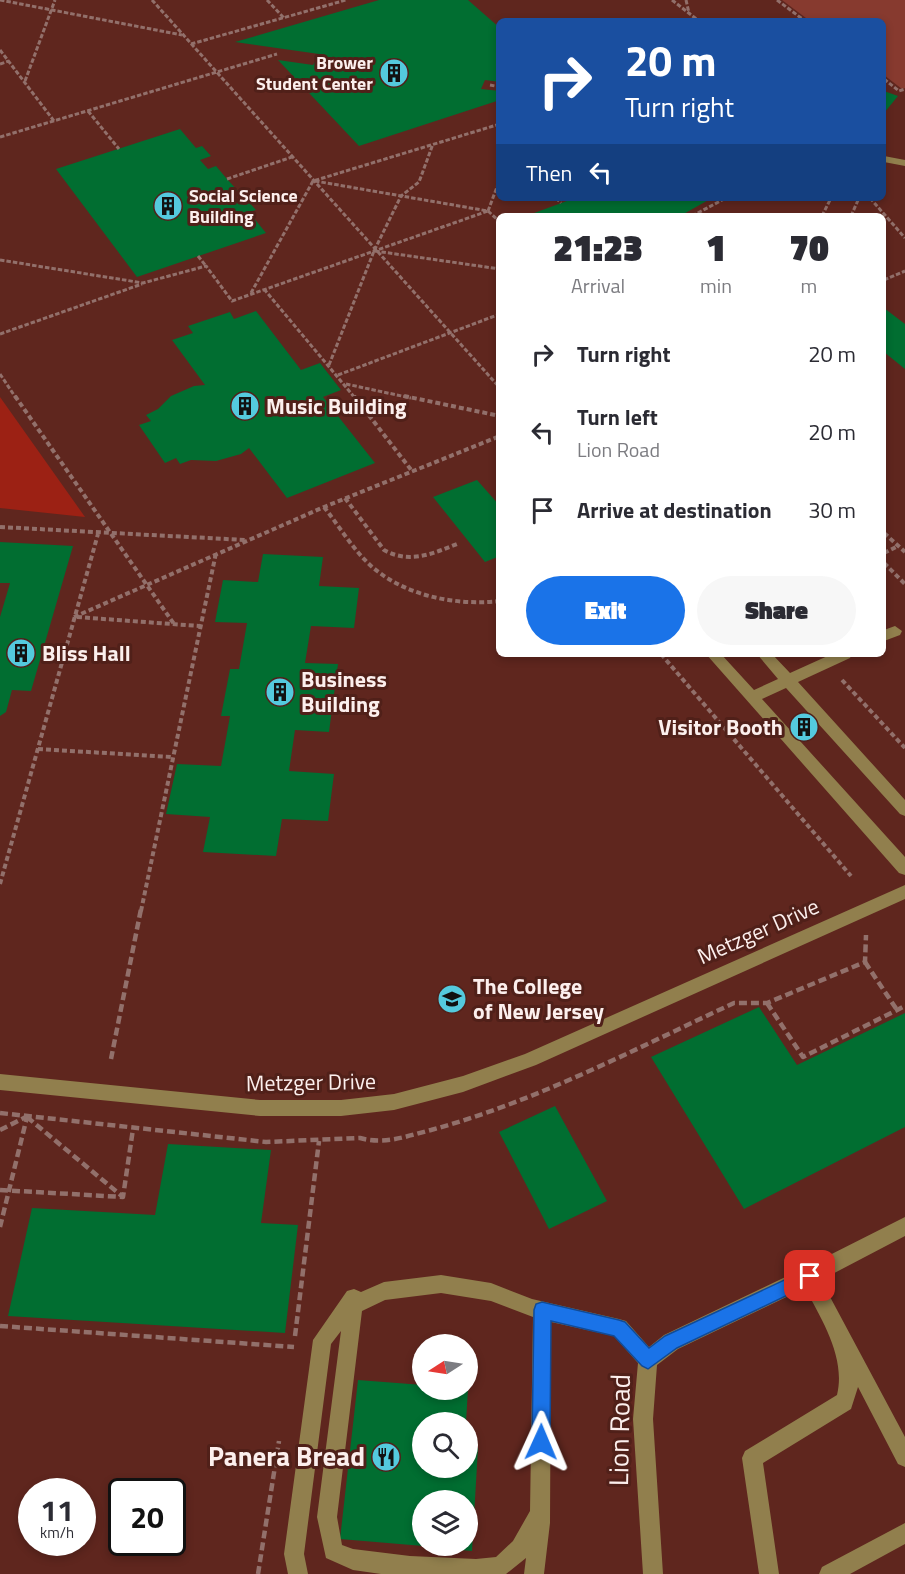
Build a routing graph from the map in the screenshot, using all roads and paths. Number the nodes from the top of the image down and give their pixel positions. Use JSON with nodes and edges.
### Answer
{"nodes":[{"id":1,"x":0,"y":0,"type":"edge"},
{"id":2,"x":55,"y":0,"type":"edge"},
{"id":3,"x":152,"y":0,"type":"edge"},
{"id":4,"x":267,"y":0,"type":"edge"},
{"id":5,"x":346,"y":0,"type":"edge"},
{"id":6,"x":672,"y":0,"type":"edge"},
{"id":7,"x":686,"y":0,"type":"edge"},
{"id":8,"x":777,"y":0,"type":"edge"},
{"id":9,"x":51,"y":11,"type":"junction"},
{"id":10,"x":689,"y":13,"type":"junction"},
{"id":11,"x":284,"y":18,"type":"junction"},
{"id":12,"x":695,"y":18,"type":"edge"},
{"id":13,"x":802,"y":18,"type":"edge"},
{"id":14,"x":183,"y":35,"type":"junction"},
{"id":15,"x":191,"y":44,"type":"junction"},
{"id":16,"x":0,"y":50,"type":"edge"},
{"id":17,"x":277,"y":54,"type":"dead end"},
{"id":18,"x":9,"y":61,"type":"junction"},
{"id":19,"x":0,"y":64,"type":"edge"},
{"id":20,"x":217,"y":72,"type":"junction"},
{"id":21,"x":886,"y":81,"type":"edge"},
{"id":22,"x":24,"y":82,"type":"junction"},
{"id":23,"x":490,"y":85,"type":"dead end"},
{"id":24,"x":496,"y":86,"type":"edge"},
{"id":25,"x":905,"y":89,"type":"edge"},
{"id":26,"x":88,"y":111,"type":"junction"},
{"id":27,"x":54,"y":121,"type":"junction"},
{"id":28,"x":496,"y":125,"type":"edge"},
{"id":29,"x":0,"y":137,"type":"edge"},
{"id":30,"x":433,"y":144,"type":"junction"},
{"id":31,"x":119,"y":149,"type":"dead end"},
{"id":32,"x":292,"y":157,"type":"junction"},
{"id":33,"x":886,"y":159,"type":"edge"},
{"id":34,"x":905,"y":163,"type":"edge"},
{"id":35,"x":227,"y":179,"type":"dead end"},
{"id":36,"x":312,"y":181,"type":"junction"},
{"id":37,"x":496,"y":190,"type":"edge"},
{"id":38,"x":401,"y":196,"type":"junction"},
{"id":39,"x":720,"y":201,"type":"edge"},
{"id":40,"x":873,"y":201,"type":"edge"},
{"id":41,"x":488,"y":211,"type":"junction"},
{"id":42,"x":698,"y":213,"type":"edge"},
{"id":43,"x":883,"y":213,"type":"edge"},
{"id":44,"x":886,"y":216,"type":"edge"},
{"id":45,"x":496,"y":218,"type":"edge"},
{"id":46,"x":905,"y":238,"type":"edge"},
{"id":47,"x":374,"y":251,"type":"junction"},
{"id":48,"x":198,"y":256,"type":"dead end"},
{"id":49,"x":0,"y":260,"type":"edge"},
{"id":50,"x":206,"y":266,"type":"junction"},
{"id":51,"x":496,"y":268,"type":"edge"},
{"id":52,"x":905,"y":271,"type":"edge"},
{"id":53,"x":886,"y":279,"type":"edge"},
{"id":54,"x":142,"y":283,"type":"junction"},
{"id":55,"x":264,"y":289,"type":"junction"},
{"id":56,"x":251,"y":294,"type":"junction"},
{"id":57,"x":496,"y":315,"type":"edge"},
{"id":58,"x":449,"y":333,"type":"junction"},
{"id":59,"x":0,"y":334,"type":"edge"},
{"id":60,"x":329,"y":365,"type":"junction"},
{"id":61,"x":0,"y":374,"type":"edge"},
{"id":62,"x":338,"y":375,"type":"junction"},
{"id":63,"x":345,"y":384,"type":"junction"},
{"id":64,"x":496,"y":384,"type":"edge"},
{"id":65,"x":496,"y":415,"type":"edge"},
{"id":66,"x":496,"y":438,"type":"edge"},
{"id":67,"x":412,"y":471,"type":"junction"},
{"id":68,"x":345,"y":498,"type":"junction"},
{"id":69,"x":324,"y":507,"type":"junction"},
{"id":70,"x":0,"y":527,"type":"edge"},
{"id":71,"x":98,"y":534,"type":"junction"},
{"id":72,"x":110,"y":534,"type":"junction"},
{"id":73,"x":886,"y":535,"type":"edge"},
{"id":74,"x":247,"y":540,"type":"junction"},
{"id":75,"x":457,"y":544,"type":"dead end"},
{"id":76,"x":898,"y":546,"type":"junction"},
{"id":77,"x":886,"y":552,"type":"edge"},
{"id":78,"x":905,"y":552,"type":"edge"},
{"id":79,"x":216,"y":553,"type":"junction"},
{"id":80,"x":886,"y":565,"type":"edge"},
{"id":81,"x":905,"y":584,"type":"edge"},
{"id":82,"x":146,"y":585,"type":"junction"},
{"id":83,"x":496,"y":601,"type":"edge"},
{"id":84,"x":75,"y":617,"type":"junction"},
{"id":85,"x":174,"y":624,"type":"junction"},
{"id":86,"x":199,"y":626,"type":"junction"},
{"id":87,"x":664,"y":657,"type":"edge"},
{"id":88,"x":716,"y":657,"type":"edge"},
{"id":89,"x":767,"y":657,"type":"edge"},
{"id":90,"x":839,"y":657,"type":"edge"},
{"id":91,"x":826,"y":663,"type":"junction"},
{"id":92,"x":789,"y":680,"type":"junction"},
{"id":93,"x":752,"y":697,"type":"junction"},
{"id":94,"x":905,"y":748,"type":"edge"},
{"id":95,"x":38,"y":749,"type":"junction"},
{"id":96,"x":172,"y":757,"type":"junction"},
{"id":97,"x":905,"y":810,"type":"edge"},
{"id":98,"x":905,"y":868,"type":"edge"},
{"id":99,"x":851,"y":876,"type":"dead end"},
{"id":100,"x":0,"y":884,"type":"edge"},
{"id":101,"x":905,"y":892,"type":"edge"},
{"id":102,"x":865,"y":962,"type":"dead end"},
{"id":103,"x":767,"y":1003,"type":"dead end"},
{"id":104,"x":905,"y":1006,"type":"edge"},
{"id":105,"x":897,"y":1010,"type":"junction"},
{"id":106,"x":111,"y":1059,"type":"dead end"},
{"id":107,"x":0,"y":1082,"type":"edge"},
{"id":108,"x":0,"y":1113,"type":"edge"},
{"id":109,"x":27,"y":1116,"type":"junction"},
{"id":110,"x":95,"y":1124,"type":"dead end"},
{"id":111,"x":133,"y":1129,"type":"dead end"},
{"id":112,"x":0,"y":1130,"type":"edge"},
{"id":113,"x":319,"y":1141,"type":"dead end"},
{"id":114,"x":0,"y":1190,"type":"edge"},
{"id":115,"x":9,"y":1191,"type":"junction"},
{"id":116,"x":123,"y":1197,"type":"junction"},
{"id":117,"x":905,"y":1226,"type":"edge"},
{"id":118,"x":0,"y":1227,"type":"edge"},
{"id":119,"x":810,"y":1276,"type":"junction"},
{"id":120,"x":353,"y":1301,"type":"junction"},
{"id":121,"x":542,"y":1310,"type":"junction"},
{"id":122,"x":0,"y":1326,"type":"edge"},
{"id":123,"x":837,"y":1330,"type":"junction"},
{"id":124,"x":293,"y":1348,"type":"junction"},
{"id":125,"x":292,"y":1360,"type":"dead end"},
{"id":126,"x":648,"y":1360,"type":"junction"},
{"id":127,"x":279,"y":1439,"type":"dead end"},
{"id":128,"x":905,"y":1457,"type":"edge"},
{"id":129,"x":540,"y":1511,"type":"junction"},
{"id":130,"x":905,"y":1533,"type":"edge"},
{"id":131,"x":258,"y":1574,"type":"edge"},
{"id":132,"x":297,"y":1574,"type":"edge"},
{"id":133,"x":534,"y":1574,"type":"edge"},
{"id":134,"x":652,"y":1574,"type":"edge"},
{"id":135,"x":769,"y":1574,"type":"edge"},
{"id":136,"x":829,"y":1574,"type":"edge"}],
"edges":[{"from":1,"to":9,"type":"path"},
{"from":2,"to":9,"type":"path"},
{"from":3,"to":14,"type":"path"},
{"from":4,"to":11,"type":"path"},
{"from":5,"to":11,"type":"path"},
{"from":6,"to":10,"type":"path"},
{"from":7,"to":10,"type":"path"},
{"from":8,"to":13,"type":"path"},
{"from":9,"to":14,"type":"path"},
{"from":9,"to":22,"type":"path"},
{"from":10,"to":12,"type":"path"},
{"from":11,"to":15,"type":"path"},
{"from":14,"to":15,"type":"path"},
{"from":15,"to":20,"type":"path"},
{"from":16,"to":18,"type":"path"},
{"from":17,"to":20,"type":"path"},
{"from":18,"to":19,"type":"path"},
{"from":18,"to":22,"type":"path"},
{"from":20,"to":26,"type":"path"},
{"from":20,"to":32,"type":"path"},
{"from":21,"to":25,"type":"path"},
{"from":22,"to":27,"type":"path"},
{"from":23,"to":24,"type":"path"},
{"from":26,"to":27,"type":"path"},
{"from":26,"to":31,"type":"path"},
{"from":27,"to":29,"type":"path"},
{"from":28,"to":30,"type":"path"},
{"from":30,"to":36,"type":"path"},
{"from":30,"to":38,"type":"path"},
{"from":32,"to":35,"type":"path"},
{"from":32,"to":36,"type":"path"},
{"from":33,"to":34,"type":"street"},
{"from":36,"to":38,"type":"path"},
{"from":36,"to":47,"type":"path"},
{"from":36,"to":56,"type":"path"},
{"from":37,"to":41,"type":"path"},
{"from":38,"to":41,"type":"path"},
{"from":38,"to":47,"type":"path"},
{"from":39,"to":42,"type":"path"},
{"from":40,"to":43,"type":"path"},
{"from":41,"to":45,"type":"path"},
{"from":41,"to":47,"type":"path"},
{"from":44,"to":46,"type":"path"},
{"from":47,"to":51,"type":"path"},
{"from":47,"to":55,"type":"path"},
{"from":47,"to":58,"type":"path"},
{"from":47,"to":60,"type":"path"},
{"from":48,"to":50,"type":"path"},
{"from":49,"to":54,"type":"path"},
{"from":50,"to":54,"type":"path"},
{"from":50,"to":56,"type":"path"},
{"from":52,"to":53,"type":"path"},
{"from":54,"to":59,"type":"path"},
{"from":55,"to":56,"type":"path"},
{"from":55,"to":60,"type":"path"},
{"from":57,"to":58,"type":"path"},
{"from":58,"to":62,"type":"path"},
{"from":58,"to":64,"type":"path"},
{"from":60,"to":62,"type":"path"},
{"from":61,"to":72,"type":"path"},
{"from":62,"to":63,"type":"path"},
{"from":63,"to":65,"type":"path"},
{"from":63,"to":67,"type":"path"},
{"from":66,"to":67,"type":"path"},
{"from":67,"to":68,"type":"path"},
{"from":68,"to":69,"type":"path"},
{"from":68,"to":75,"type":"path"},
{"from":69,"to":74,"type":"path"},
{"from":69,"to":83,"type":"path"},
{"from":70,"to":71,"type":"path"},
{"from":71,"to":72,"type":"path"},
{"from":71,"to":84,"type":"path"},
{"from":72,"to":74,"type":"path"},
{"from":72,"to":82,"type":"path"},
{"from":73,"to":76,"type":"path"},
{"from":74,"to":79,"type":"path"},
{"from":76,"to":77,"type":"path"},
{"from":76,"to":78,"type":"path"},
{"from":79,"to":82,"type":"path"},
{"from":79,"to":86,"type":"path"},
{"from":80,"to":81,"type":"path"},
{"from":82,"to":84,"type":"path"},
{"from":82,"to":85,"type":"path"},
{"from":84,"to":85,"type":"path"},
{"from":84,"to":95,"type":"path"},
{"from":85,"to":86,"type":"path"},
{"from":86,"to":96,"type":"path"},
{"from":87,"to":99,"type":"path"},
{"from":88,"to":93,"type":"street"},
{"from":89,"to":92,"type":"street"},
{"from":90,"to":91,"type":"street"},
{"from":91,"to":92,"type":"street"},
{"from":91,"to":94,"type":"path"},
{"from":92,"to":93,"type":"street"},
{"from":92,"to":97,"type":"street"},
{"from":93,"to":98,"type":"street"},
{"from":95,"to":96,"type":"path"},
{"from":95,"to":100,"type":"path"},
{"from":96,"to":106,"type":"path"},
{"from":101,"to":107,"type":"street","name":"Metzger Drive"},
{"from":102,"to":105,"type":"path"},
{"from":103,"to":105,"type":"path"},
{"from":104,"to":105,"type":"path"},
{"from":108,"to":109,"type":"path"},
{"from":109,"to":110,"type":"path"},
{"from":109,"to":112,"type":"path"},
{"from":109,"to":115,"type":"path"},
{"from":109,"to":116,"type":"path"},
{"from":111,"to":116,"type":"path"},
{"from":113,"to":124,"type":"path"},
{"from":114,"to":115,"type":"path"},
{"from":115,"to":116,"type":"path"},
{"from":115,"to":118,"type":"path"},
{"from":117,"to":119,"type":"street","name":"Lion Road"},
{"from":119,"to":123,"type":"street"},
{"from":119,"to":126,"type":"street","name":"Lion Road"},
{"from":120,"to":121,"type":"street"},
{"from":120,"to":129,"type":"street"},
{"from":120,"to":132,"type":"street"},
{"from":121,"to":126,"type":"street"},
{"from":121,"to":129,"type":"street"},
{"from":122,"to":124,"type":"path"},
{"from":123,"to":128,"type":"street"},
{"from":123,"to":135,"type":"street"},
{"from":124,"to":125,"type":"path"},
{"from":126,"to":134,"type":"street","name":"Lion Road"},
{"from":127,"to":131,"type":"path"},
{"from":129,"to":133,"type":"street"},
{"from":130,"to":136,"type":"street"}]}
